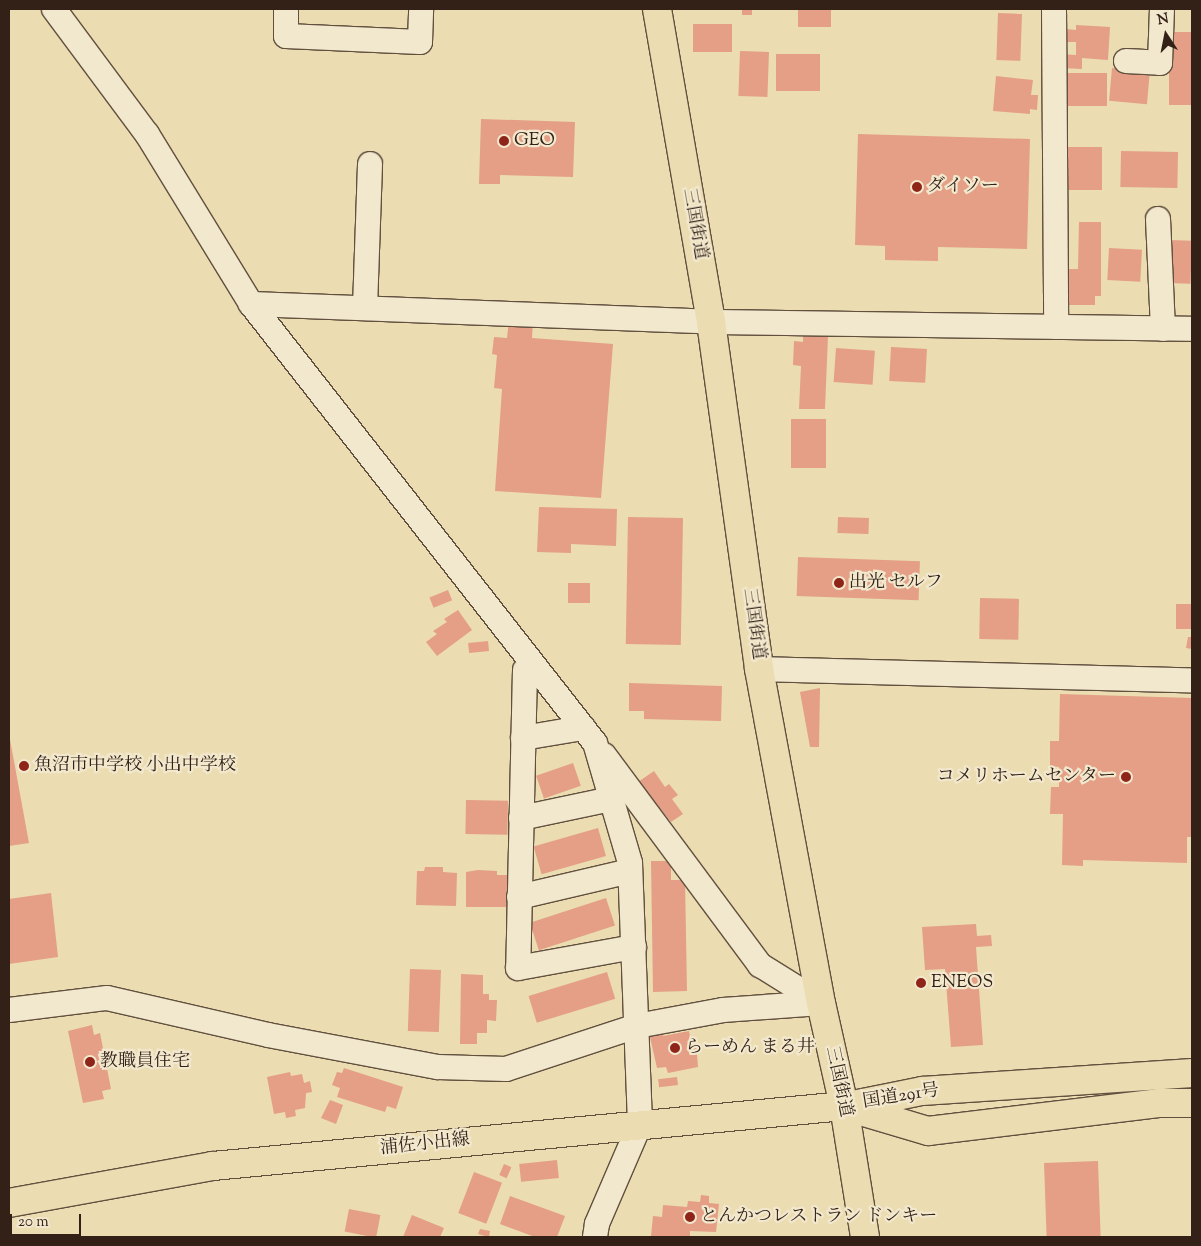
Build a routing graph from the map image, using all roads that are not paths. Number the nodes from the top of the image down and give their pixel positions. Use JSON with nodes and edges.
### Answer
{"nodes":[{"id":1,"x":54,"y":9,"type":"edge"},
{"id":2,"x":286,"y":9,"type":"edge"},
{"id":3,"x":421,"y":9,"type":"edge"},
{"id":4,"x":657,"y":9,"type":"edge"},
{"id":5,"x":1054,"y":9,"type":"edge"},
{"id":6,"x":1162,"y":9,"type":"edge"},
{"id":7,"x":1126,"y":61,"type":"dead end"},
{"id":8,"x":370,"y":164,"type":"dead end"},
{"id":9,"x":1158,"y":219,"type":"dead end"},
{"id":10,"x":250,"y":304,"type":"junction"},
{"id":11,"x":365,"y":308,"type":"junction"},
{"id":12,"x":711,"y":322,"type":"junction"},
{"id":13,"x":1056,"y":327,"type":"junction"},
{"id":14,"x":1163,"y":329,"type":"junction"},
{"id":15,"x":1192,"y":329,"type":"edge"},
{"id":16,"x":759,"y":669,"type":"junction"},
{"id":17,"x":525,"y":670,"type":"dead end"},
{"id":18,"x":1192,"y":680,"type":"edge"},
{"id":19,"x":589,"y":735,"type":"junction"},
{"id":20,"x":523,"y":738,"type":"junction"},
{"id":21,"x":611,"y":799,"type":"junction"},
{"id":22,"x":521,"y":818,"type":"junction"},
{"id":23,"x":630,"y":871,"type":"junction"},
{"id":24,"x":519,"y":897,"type":"junction"},
{"id":25,"x":634,"y":948,"type":"junction"},
{"id":26,"x":821,"y":1003,"type":"junction"},
{"id":27,"x":9,"y":1010,"type":"edge"},
{"id":28,"x":637,"y":1026,"type":"junction"},
{"id":29,"x":1192,"y":1073,"type":"edge"},
{"id":30,"x":1192,"y":1103,"type":"edge"},
{"id":31,"x":844,"y":1106,"type":"junction"},
{"id":32,"x":640,"y":1124,"type":"junction"},
{"id":33,"x":9,"y":1203,"type":"edge"},
{"id":34,"x":594,"y":1237,"type":"edge"},
{"id":35,"x":865,"y":1237,"type":"edge"}],
"edges":[{"from":1,"to":10,"type":"street"},
{"from":2,"to":3,"type":"street"},
{"from":4,"to":12,"type":"main road","name":"三国街道"},
{"from":5,"to":13,"type":"street"},
{"from":6,"to":7,"type":"street"},
{"from":8,"to":11,"type":"street"},
{"from":9,"to":14,"type":"street"},
{"from":10,"to":11,"type":"street"},
{"from":10,"to":19,"type":"street"},
{"from":11,"to":12,"type":"street"},
{"from":12,"to":13,"type":"street"},
{"from":12,"to":16,"type":"main road","name":"三国街道"},
{"from":13,"to":14,"type":"street"},
{"from":14,"to":15,"type":"street"},
{"from":16,"to":18,"type":"street"},
{"from":16,"to":26,"type":"main road","name":"三国街道"},
{"from":17,"to":20,"type":"street"},
{"from":19,"to":20,"type":"street"},
{"from":19,"to":21,"type":"street"},
{"from":19,"to":26,"type":"street"},
{"from":20,"to":22,"type":"street"},
{"from":21,"to":22,"type":"street"},
{"from":21,"to":23,"type":"street"},
{"from":22,"to":24,"type":"street"},
{"from":23,"to":24,"type":"street"},
{"from":23,"to":25,"type":"street"},
{"from":24,"to":25,"type":"street"},
{"from":25,"to":28,"type":"street"},
{"from":26,"to":28,"type":"street"},
{"from":26,"to":31,"type":"main road","name":"三国街道"},
{"from":27,"to":28,"type":"street"},
{"from":28,"to":32,"type":"street"},
{"from":29,"to":31,"type":"main road","name":"国道291号"},
{"from":30,"to":31,"type":"main road","name":"国道291号"},
{"from":31,"to":32,"type":"main road","name":"浦佐小出線"},
{"from":31,"to":35,"type":"main road","name":"三国街道"},
{"from":32,"to":33,"type":"main road","name":"浦佐小出線"},
{"from":32,"to":34,"type":"street"}]}
